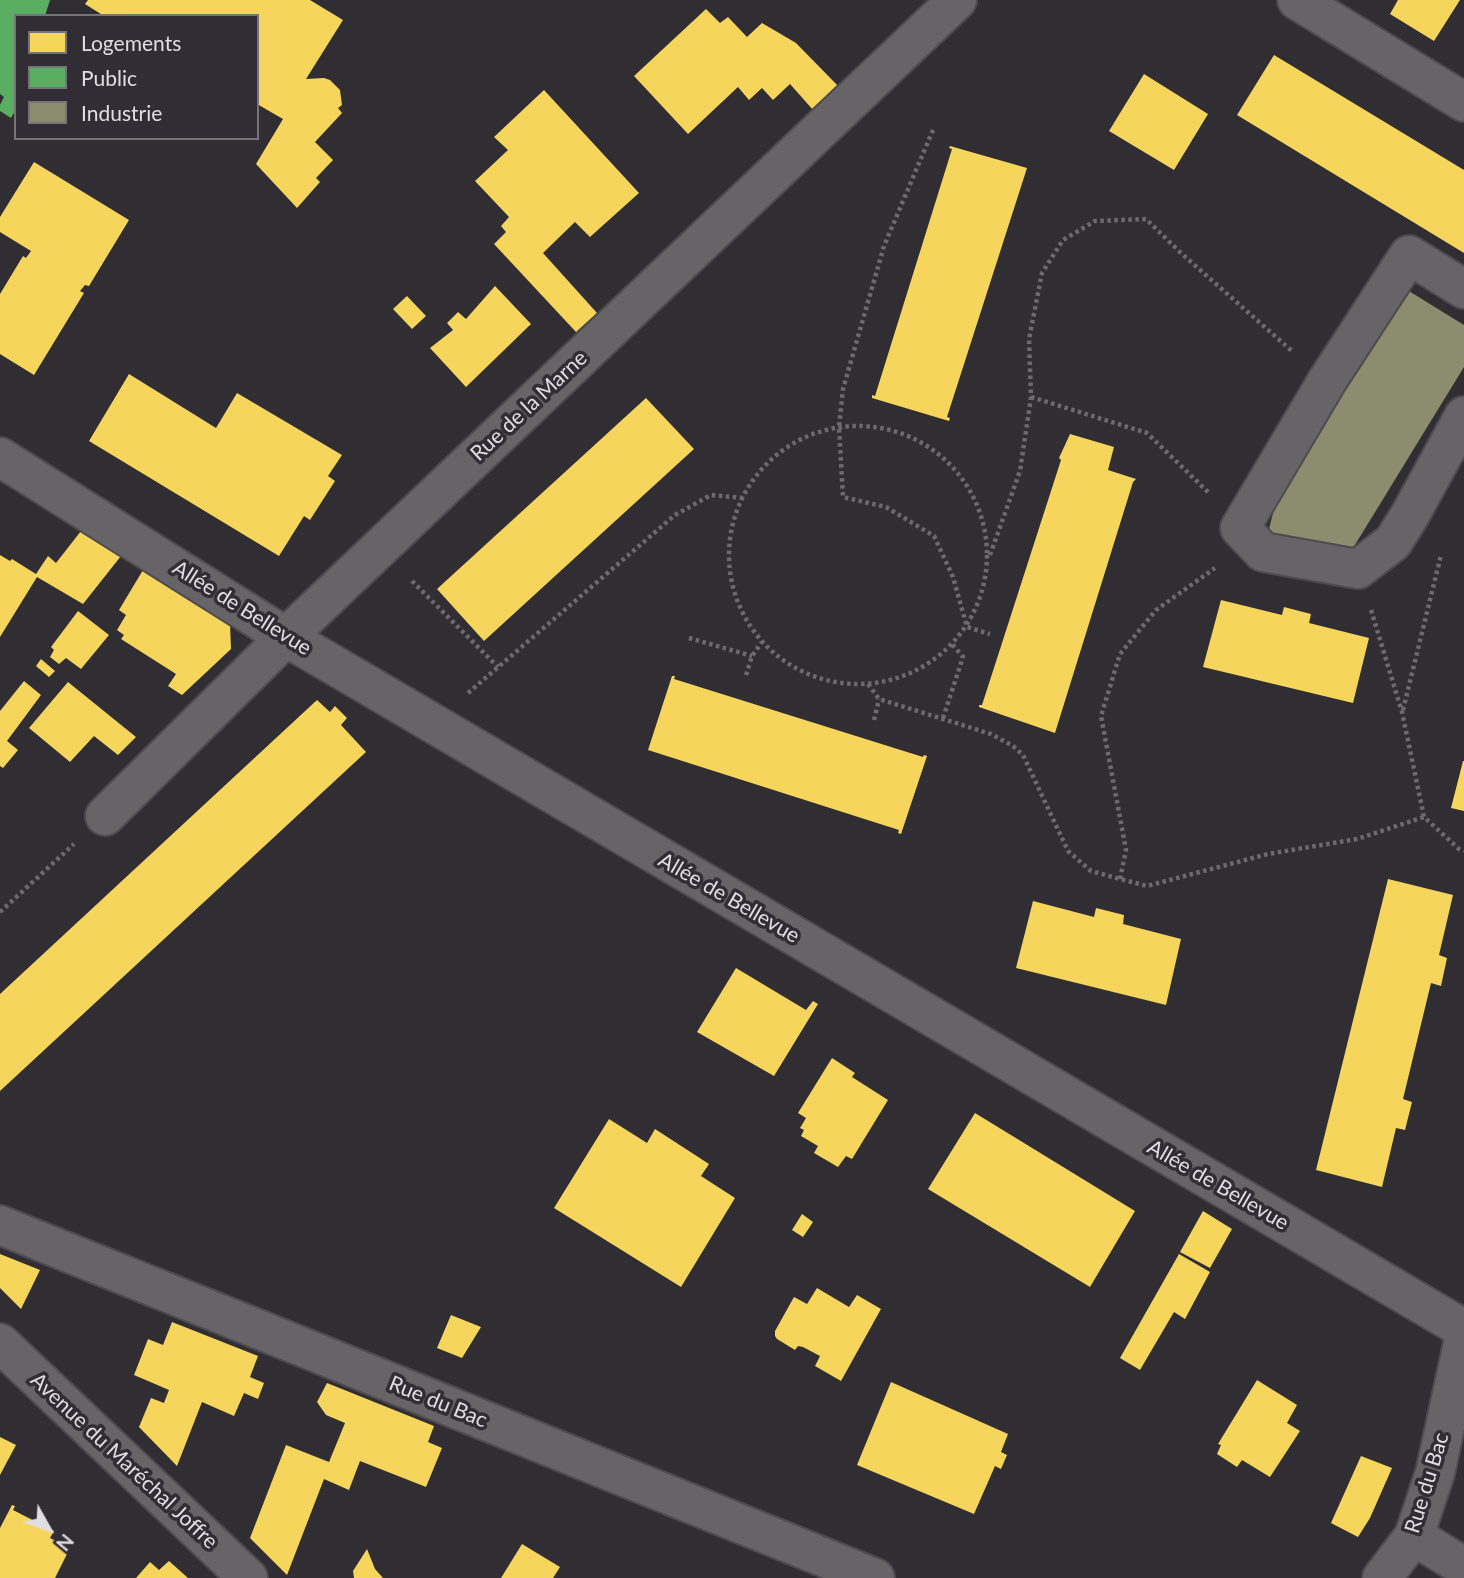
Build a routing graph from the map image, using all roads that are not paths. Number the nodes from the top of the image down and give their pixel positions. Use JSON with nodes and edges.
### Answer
{"nodes":[{"id":1,"x":957,"y":0,"type":"edge"},
{"id":2,"x":1297,"y":0,"type":"edge"},
{"id":3,"x":1464,"y":102,"type":"edge"},
{"id":4,"x":1464,"y":289,"type":"edge"},
{"id":5,"x":1464,"y":416,"type":"edge"},
{"id":6,"x":0,"y":457,"type":"edge"},
{"id":7,"x":286,"y":637,"type":"junction"},
{"id":8,"x":105,"y":816,"type":"road end"},
{"id":9,"x":0,"y":1225,"type":"edge"},
{"id":10,"x":1464,"y":1329,"type":"edge"},
{"id":11,"x":1464,"y":1339,"type":"edge"},
{"id":12,"x":0,"y":1343,"type":"edge"},
{"id":13,"x":1413,"y":1536,"type":"junction"},
{"id":14,"x":1464,"y":1567,"type":"edge"},
{"id":15,"x":248,"y":1578,"type":"edge"},
{"id":16,"x":875,"y":1578,"type":"edge"},
{"id":17,"x":1382,"y":1578,"type":"edge"}],
"edges":[{"from":1,"to":7,"type":"street","name":"Rue de la Marne"},
{"from":2,"to":3,"type":"street"},
{"from":4,"to":5,"type":"street"},
{"from":6,"to":7,"type":"street","name":"Allée de Bellevue"},
{"from":7,"to":8,"type":"street","name":"Rue de la Marne"},
{"from":7,"to":10,"type":"street","name":"Allée de Bellevue"},
{"from":9,"to":16,"type":"street","name":"Rue du Bac"},
{"from":11,"to":13,"type":"street","name":"Rue du Bac"},
{"from":12,"to":15,"type":"street","name":"Avenue du Maréchal Joffre"},
{"from":13,"to":14,"type":"street"},
{"from":13,"to":17,"type":"street","name":"Rue du Bac"}]}
